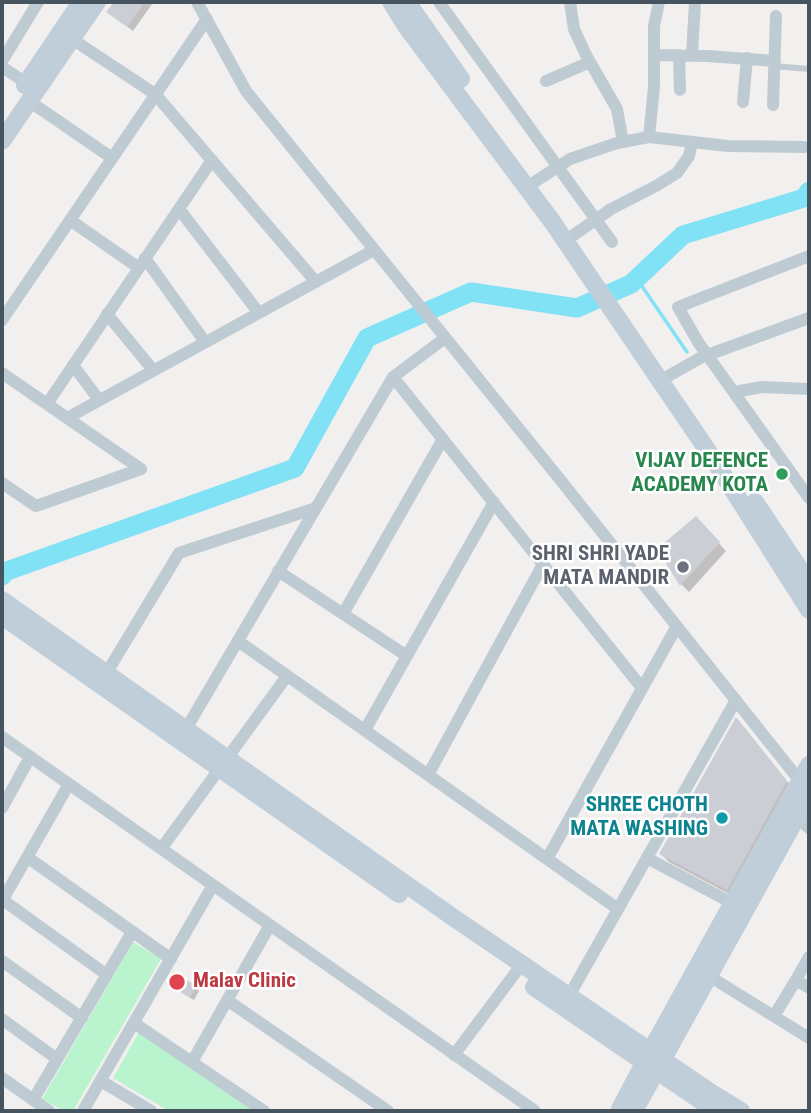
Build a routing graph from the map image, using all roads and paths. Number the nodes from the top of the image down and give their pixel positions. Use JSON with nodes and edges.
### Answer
{"nodes":[{"id":1,"x":38,"y":2,"type":"edge"},
{"id":2,"x":81,"y":2,"type":"edge"},
{"id":3,"x":97,"y":2,"type":"edge"},
{"id":4,"x":197,"y":2,"type":"edge"},
{"id":5,"x":391,"y":2,"type":"edge"},
{"id":6,"x":407,"y":2,"type":"edge"},
{"id":7,"x":439,"y":2,"type":"edge"},
{"id":8,"x":570,"y":2,"type":"edge"},
{"id":9,"x":659,"y":2,"type":"edge"},
{"id":10,"x":695,"y":2,"type":"edge"},
{"id":11,"x":776,"y":16,"type":"dead end"},
{"id":12,"x":206,"y":19,"type":"junction"},
{"id":13,"x":72,"y":39,"type":"junction"},
{"id":14,"x":654,"y":55,"type":"junction"},
{"id":15,"x":685,"y":55,"type":"junction"},
{"id":16,"x":747,"y":58,"type":"junction"},
{"id":17,"x":2,"y":61,"type":"edge"},
{"id":18,"x":590,"y":62,"type":"junction"},
{"id":19,"x":774,"y":64,"type":"junction"},
{"id":20,"x":2,"y":67,"type":"edge"},
{"id":21,"x":809,"y":69,"type":"edge"},
{"id":22,"x":546,"y":81,"type":"dead end"},
{"id":23,"x":680,"y":90,"type":"dead end"},
{"id":24,"x":31,"y":92,"type":"junction"},
{"id":25,"x":155,"y":94,"type":"junction"},
{"id":26,"x":743,"y":102,"type":"dead end"},
{"id":27,"x":773,"y":105,"type":"dead end"},
{"id":28,"x":2,"y":120,"type":"edge"},
{"id":29,"x":649,"y":138,"type":"junction"},
{"id":30,"x":2,"y":141,"type":"edge"},
{"id":31,"x":623,"y":142,"type":"junction"},
{"id":32,"x":692,"y":143,"type":"junction"},
{"id":33,"x":804,"y":147,"type":"dead end"},
{"id":34,"x":112,"y":158,"type":"junction"},
{"id":35,"x":212,"y":160,"type":"junction"},
{"id":36,"x":557,"y":167,"type":"junction"},
{"id":37,"x":536,"y":181,"type":"junction"},
{"id":38,"x":179,"y":209,"type":"junction"},
{"id":39,"x":596,"y":219,"type":"junction"},
{"id":40,"x":70,"y":220,"type":"junction"},
{"id":41,"x":570,"y":237,"type":"junction"},
{"id":42,"x":612,"y":242,"type":"dead end"},
{"id":43,"x":374,"y":250,"type":"junction"},
{"id":44,"x":809,"y":256,"type":"edge"},
{"id":45,"x":142,"y":263,"type":"junction"},
{"id":46,"x":316,"y":282,"type":"junction"},
{"id":47,"x":259,"y":313,"type":"junction"},
{"id":48,"x":107,"y":314,"type":"junction"},
{"id":49,"x":809,"y":318,"type":"edge"},
{"id":50,"x":2,"y":320,"type":"edge"},
{"id":51,"x":628,"y":324,"type":"junction"},
{"id":52,"x":443,"y":335,"type":"junction"},
{"id":53,"x":205,"y":342,"type":"junction"},
{"id":54,"x":707,"y":355,"type":"junction"},
{"id":55,"x":73,"y":365,"type":"junction"},
{"id":56,"x":153,"y":370,"type":"junction"},
{"id":57,"x":2,"y":373,"type":"edge"},
{"id":58,"x":670,"y":375,"type":"junction"},
{"id":59,"x":393,"y":377,"type":"junction"},
{"id":60,"x":809,"y":389,"type":"edge"},
{"id":61,"x":734,"y":392,"type":"junction"},
{"id":62,"x":99,"y":400,"type":"junction"},
{"id":63,"x":47,"y":404,"type":"junction"},
{"id":64,"x":67,"y":418,"type":"junction"},
{"id":65,"x":443,"y":439,"type":"junction"},
{"id":66,"x":2,"y":483,"type":"edge"},
{"id":67,"x":809,"y":498,"type":"edge"},
{"id":68,"x":494,"y":502,"type":"junction"},
{"id":69,"x":316,"y":508,"type":"junction"},
{"id":70,"x":543,"y":564,"type":"junction"},
{"id":71,"x":278,"y":572,"type":"junction"},
{"id":72,"x":809,"y":583,"type":"edge"},
{"id":73,"x":809,"y":610,"type":"edge"},
{"id":74,"x":6,"y":613,"type":"edge"},
{"id":75,"x":343,"y":614,"type":"junction"},
{"id":76,"x":677,"y":626,"type":"junction"},
{"id":77,"x":238,"y":641,"type":"junction"},
{"id":78,"x":407,"y":656,"type":"junction"},
{"id":79,"x":106,"y":674,"type":"junction"},
{"id":80,"x":287,"y":676,"type":"junction"},
{"id":81,"x":642,"y":688,"type":"junction"},
{"id":82,"x":736,"y":700,"type":"junction"},
{"id":83,"x":186,"y":729,"type":"junction"},
{"id":84,"x":365,"y":730,"type":"junction"},
{"id":85,"x":2,"y":737,"type":"edge"},
{"id":86,"x":30,"y":757,"type":"junction"},
{"id":87,"x":224,"y":764,"type":"junction"},
{"id":88,"x":809,"y":765,"type":"edge"},
{"id":89,"x":428,"y":775,"type":"junction"},
{"id":90,"x":69,"y":784,"type":"junction"},
{"id":91,"x":805,"y":788,"type":"edge"},
{"id":92,"x":2,"y":808,"type":"edge"},
{"id":93,"x":803,"y":823,"type":"edge"},
{"id":94,"x":162,"y":849,"type":"junction"},
{"id":95,"x":27,"y":857,"type":"junction"},
{"id":96,"x":646,"y":858,"type":"junction"},
{"id":97,"x":547,"y":859,"type":"junction"},
{"id":98,"x":213,"y":886,"type":"junction"},
{"id":99,"x":2,"y":901,"type":"edge"},
{"id":100,"x":732,"y":903,"type":"junction"},
{"id":101,"x":618,"y":909,"type":"junction"},
{"id":102,"x":270,"y":925,"type":"junction"},
{"id":103,"x":132,"y":932,"type":"junction"},
{"id":104,"x":809,"y":957,"type":"edge"},
{"id":105,"x":171,"y":959,"type":"junction"},
{"id":106,"x":2,"y":961,"type":"edge"},
{"id":107,"x":518,"y":969,"type":"junction"},
{"id":108,"x":107,"y":975,"type":"junction"},
{"id":109,"x":709,"y":976,"type":"junction"},
{"id":110,"x":796,"y":980,"type":"junction"},
{"id":111,"x":809,"y":988,"type":"edge"},
{"id":112,"x":569,"y":996,"type":"junction"},
{"id":113,"x":227,"y":1000,"type":"junction"},
{"id":114,"x":774,"y":1016,"type":"junction"},
{"id":115,"x":82,"y":1017,"type":"junction"},
{"id":116,"x":2,"y":1019,"type":"edge"},
{"id":117,"x":134,"y":1023,"type":"junction"},
{"id":118,"x":809,"y":1038,"type":"edge"},
{"id":119,"x":454,"y":1055,"type":"junction"},
{"id":120,"x":57,"y":1059,"type":"junction"},
{"id":121,"x":192,"y":1062,"type":"junction"},
{"id":122,"x":654,"y":1062,"type":"junction"},
{"id":123,"x":2,"y":1078,"type":"edge"},
{"id":124,"x":100,"y":1081,"type":"junction"},
{"id":125,"x":515,"y":1098,"type":"junction"},
{"id":126,"x":33,"y":1100,"type":"junction"},
{"id":127,"x":145,"y":1110,"type":"edge"},
{"id":128,"x":49,"y":1111,"type":"edge"},
{"id":129,"x":83,"y":1111,"type":"edge"},
{"id":130,"x":264,"y":1111,"type":"edge"},
{"id":131,"x":388,"y":1111,"type":"edge"},
{"id":132,"x":509,"y":1111,"type":"edge"},
{"id":133,"x":535,"y":1111,"type":"edge"},
{"id":134,"x":619,"y":1111,"type":"edge"},
{"id":135,"x":635,"y":1111,"type":"edge"},
{"id":136,"x":716,"y":1111,"type":"edge"},
{"id":137,"x":741,"y":1111,"type":"edge"}],
"edges":[{"from":1,"to":17,"type":"street"},
{"from":2,"to":24,"type":"street"},
{"from":3,"to":13,"type":"street"},
{"from":4,"to":12,"type":"street"},
{"from":5,"to":41,"type":"street"},
{"from":6,"to":37,"type":"street"},
{"from":7,"to":36,"type":"street"},
{"from":8,"to":18,"type":"street"},
{"from":9,"to":14,"type":"street"},
{"from":10,"to":15,"type":"street"},
{"from":11,"to":19,"type":"street"},
{"from":12,"to":25,"type":"street"},
{"from":12,"to":43,"type":"street"},
{"from":13,"to":24,"type":"street"},
{"from":13,"to":25,"type":"street"},
{"from":14,"to":15,"type":"street"},
{"from":14,"to":29,"type":"street"},
{"from":15,"to":16,"type":"street"},
{"from":15,"to":23,"type":"street"},
{"from":16,"to":19,"type":"street"},
{"from":16,"to":26,"type":"street"},
{"from":18,"to":22,"type":"street"},
{"from":18,"to":31,"type":"street"},
{"from":19,"to":21,"type":"lane"},
{"from":19,"to":27,"type":"street"},
{"from":20,"to":24,"type":"street"},
{"from":24,"to":28,"type":"street"},
{"from":24,"to":30,"type":"street"},
{"from":24,"to":34,"type":"street"},
{"from":25,"to":34,"type":"street"},
{"from":25,"to":35,"type":"street"},
{"from":29,"to":31,"type":"street"},
{"from":29,"to":32,"type":"street"},
{"from":31,"to":36,"type":"street"},
{"from":32,"to":33,"type":"street"},
{"from":32,"to":39,"type":"street"},
{"from":34,"to":40,"type":"street"},
{"from":35,"to":38,"type":"street"},
{"from":35,"to":46,"type":"street"},
{"from":36,"to":37,"type":"street"},
{"from":36,"to":39,"type":"street"},
{"from":37,"to":41,"type":"street"},
{"from":38,"to":45,"type":"street"},
{"from":38,"to":47,"type":"street"},
{"from":39,"to":41,"type":"street"},
{"from":39,"to":42,"type":"street"},
{"from":40,"to":45,"type":"street"},
{"from":40,"to":50,"type":"street"},
{"from":41,"to":51,"type":"street"},
{"from":43,"to":46,"type":"street"},
{"from":43,"to":52,"type":"street"},
{"from":44,"to":54,"type":"street"},
{"from":45,"to":48,"type":"street"},
{"from":45,"to":53,"type":"street"},
{"from":46,"to":47,"type":"street"},
{"from":47,"to":53,"type":"street"},
{"from":48,"to":55,"type":"street"},
{"from":48,"to":56,"type":"street"},
{"from":49,"to":54,"type":"street"},
{"from":51,"to":58,"type":"street"},
{"from":51,"to":73,"type":"street"},
{"from":52,"to":59,"type":"street"},
{"from":52,"to":76,"type":"street"},
{"from":53,"to":56,"type":"street"},
{"from":54,"to":58,"type":"street"},
{"from":54,"to":61,"type":"street"},
{"from":55,"to":62,"type":"street"},
{"from":55,"to":63,"type":"street"},
{"from":56,"to":62,"type":"street"},
{"from":57,"to":63,"type":"street"},
{"from":58,"to":72,"type":"street"},
{"from":59,"to":65,"type":"street"},
{"from":59,"to":69,"type":"street"},
{"from":60,"to":61,"type":"street"},
{"from":61,"to":67,"type":"street"},
{"from":62,"to":64,"type":"street"},
{"from":63,"to":64,"type":"street"},
{"from":64,"to":66,"type":"street"},
{"from":65,"to":68,"type":"street"},
{"from":65,"to":75,"type":"street"},
{"from":68,"to":70,"type":"street"},
{"from":68,"to":78,"type":"street"},
{"from":69,"to":71,"type":"street"},
{"from":69,"to":79,"type":"street"},
{"from":70,"to":81,"type":"street"},
{"from":70,"to":89,"type":"street"},
{"from":71,"to":75,"type":"street"},
{"from":71,"to":77,"type":"street"},
{"from":74,"to":79,"type":"street"},
{"from":74,"to":87,"type":"street"},
{"from":75,"to":78,"type":"street"},
{"from":76,"to":81,"type":"street"},
{"from":76,"to":82,"type":"street"},
{"from":77,"to":80,"type":"street"},
{"from":77,"to":83,"type":"street"},
{"from":78,"to":84,"type":"street"},
{"from":79,"to":83,"type":"street"},
{"from":80,"to":84,"type":"street"},
{"from":80,"to":87,"type":"street"},
{"from":81,"to":97,"type":"street"},
{"from":82,"to":91,"type":"street"},
{"from":82,"to":96,"type":"street"},
{"from":83,"to":87,"type":"street"},
{"from":84,"to":89,"type":"street"},
{"from":85,"to":86,"type":"street"},
{"from":86,"to":90,"type":"street"},
{"from":86,"to":92,"type":"street"},
{"from":87,"to":94,"type":"street"},
{"from":87,"to":107,"type":"street"},
{"from":88,"to":91,"type":"street"},
{"from":89,"to":97,"type":"street"},
{"from":90,"to":94,"type":"street"},
{"from":90,"to":95,"type":"street"},
{"from":91,"to":93,"type":"street"},
{"from":91,"to":100,"type":"street"},
{"from":93,"to":109,"type":"street"},
{"from":94,"to":98,"type":"street"},
{"from":95,"to":99,"type":"street"},
{"from":95,"to":103,"type":"street"},
{"from":96,"to":100,"type":"street"},
{"from":96,"to":101,"type":"street"},
{"from":97,"to":101,"type":"street"},
{"from":98,"to":102,"type":"street"},
{"from":98,"to":105,"type":"street"},
{"from":99,"to":108,"type":"street"},
{"from":100,"to":122,"type":"street"},
{"from":101,"to":112,"type":"street"},
{"from":102,"to":113,"type":"street"},
{"from":102,"to":119,"type":"street"},
{"from":103,"to":105,"type":"street"},
{"from":103,"to":108,"type":"street"},
{"from":104,"to":110,"type":"street"},
{"from":105,"to":117,"type":"street"},
{"from":106,"to":115,"type":"street"},
{"from":107,"to":112,"type":"street"},
{"from":107,"to":119,"type":"street"},
{"from":107,"to":122,"type":"street"},
{"from":108,"to":115,"type":"street"},
{"from":109,"to":114,"type":"street"},
{"from":109,"to":122,"type":"street"},
{"from":110,"to":111,"type":"street"},
{"from":110,"to":114,"type":"street"},
{"from":112,"to":122,"type":"street"},
{"from":113,"to":121,"type":"street"},
{"from":113,"to":131,"type":"street"},
{"from":114,"to":118,"type":"street"},
{"from":115,"to":120,"type":"street"},
{"from":116,"to":120,"type":"street"},
{"from":117,"to":121,"type":"street"},
{"from":117,"to":124,"type":"street"},
{"from":119,"to":125,"type":"street"},
{"from":120,"to":126,"type":"street"},
{"from":121,"to":130,"type":"street"},
{"from":122,"to":134,"type":"street"},
{"from":122,"to":135,"type":"street"},
{"from":122,"to":136,"type":"street"},
{"from":122,"to":137,"type":"street"},
{"from":123,"to":126,"type":"street"},
{"from":124,"to":127,"type":"street"},
{"from":124,"to":129,"type":"street"},
{"from":125,"to":132,"type":"street"},
{"from":125,"to":133,"type":"street"},
{"from":126,"to":128,"type":"street"}]}
